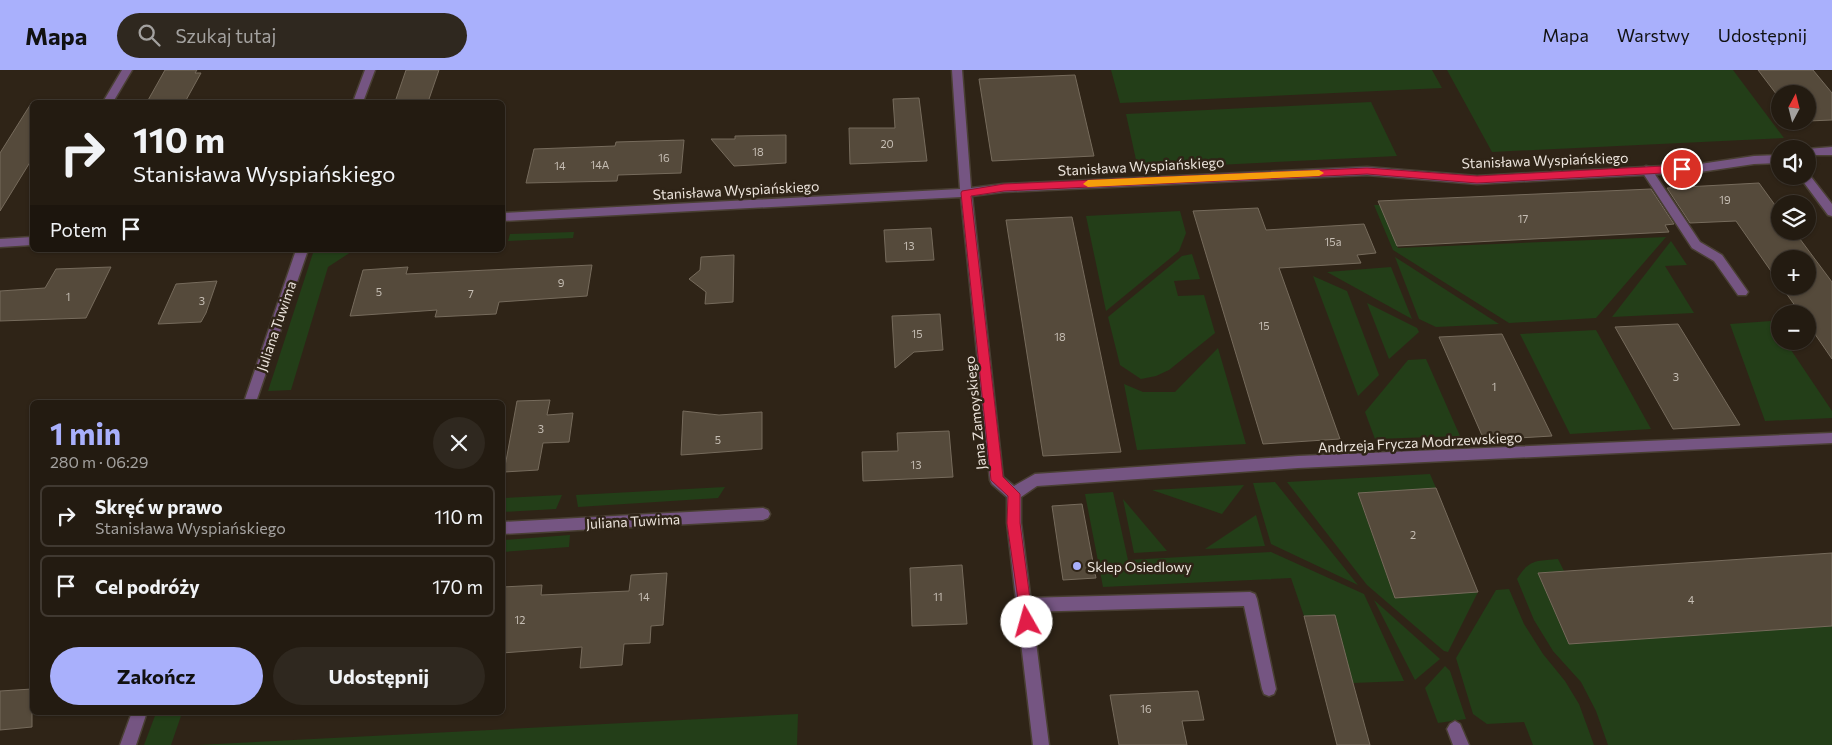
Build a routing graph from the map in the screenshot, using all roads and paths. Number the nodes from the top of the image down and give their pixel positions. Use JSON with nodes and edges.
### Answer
{"nodes":[{"id":1,"x":127,"y":70,"type":"edge"},
{"id":2,"x":370,"y":70,"type":"edge"},
{"id":3,"x":957,"y":70,"type":"edge"},
{"id":4,"x":109,"y":100,"type":"edge"},
{"id":5,"x":359,"y":100,"type":"edge"},
{"id":6,"x":1832,"y":150,"type":"edge"},
{"id":7,"x":1816,"y":151,"type":"edge"},
{"id":8,"x":1771,"y":160,"type":"edge"},
{"id":9,"x":1646,"y":170,"type":"junction"},
{"id":10,"x":1811,"y":185,"type":"edge"},
{"id":11,"x":966,"y":193,"type":"junction"},
{"id":12,"x":1832,"y":212,"type":"edge"},
{"id":13,"x":505,"y":217,"type":"edge"},
{"id":14,"x":30,"y":239,"type":"edge"},
{"id":15,"x":0,"y":243,"type":"edge"},
{"id":16,"x":301,"y":252,"type":"edge"},
{"id":17,"x":1742,"y":292,"type":"dead end"},
{"id":18,"x":251,"y":400,"type":"edge"},
{"id":19,"x":1832,"y":438,"type":"edge"},
{"id":20,"x":1014,"y":494,"type":"junction"},
{"id":21,"x":763,"y":514,"type":"dead end"},
{"id":22,"x":505,"y":528,"type":"edge"},
{"id":23,"x":1025,"y":604,"type":"junction"},
{"id":24,"x":1269,"y":689,"type":"dead end"},
{"id":25,"x":139,"y":715,"type":"edge"},
{"id":26,"x":1455,"y":728,"type":"dead end"},
{"id":27,"x":128,"y":745,"type":"edge"},
{"id":28,"x":1041,"y":745,"type":"edge"},
{"id":29,"x":1461,"y":745,"type":"edge"}],
"edges":[{"from":1,"to":4,"type":"street"},
{"from":2,"to":5,"type":"street"},
{"from":3,"to":11,"type":"street","name":"Jana Zamoyskiego"},
{"from":6,"to":7,"type":"street"},
{"from":8,"to":9,"type":"street","name":"Stanisława Wyspiańskiego"},
{"from":9,"to":11,"type":"street","name":"Stanisława Wyspiańskiego"},
{"from":9,"to":17,"type":"street"},
{"from":10,"to":12,"type":"street"},
{"from":11,"to":13,"type":"street","name":"Stanisława Wyspiańskiego"},
{"from":11,"to":20,"type":"street","name":"Jana Zamoyskiego"},
{"from":14,"to":15,"type":"street"},
{"from":16,"to":18,"type":"street","name":"Juliana Tuwima"},
{"from":19,"to":20,"type":"street","name":"Andrzeja Frycza Modrzewskiego"},
{"from":20,"to":23,"type":"street"},
{"from":21,"to":22,"type":"street","name":"Juliana Tuwima"},
{"from":23,"to":24,"type":"street"},
{"from":23,"to":28,"type":"street"},
{"from":25,"to":27,"type":"street"},
{"from":26,"to":29,"type":"street"}]}
